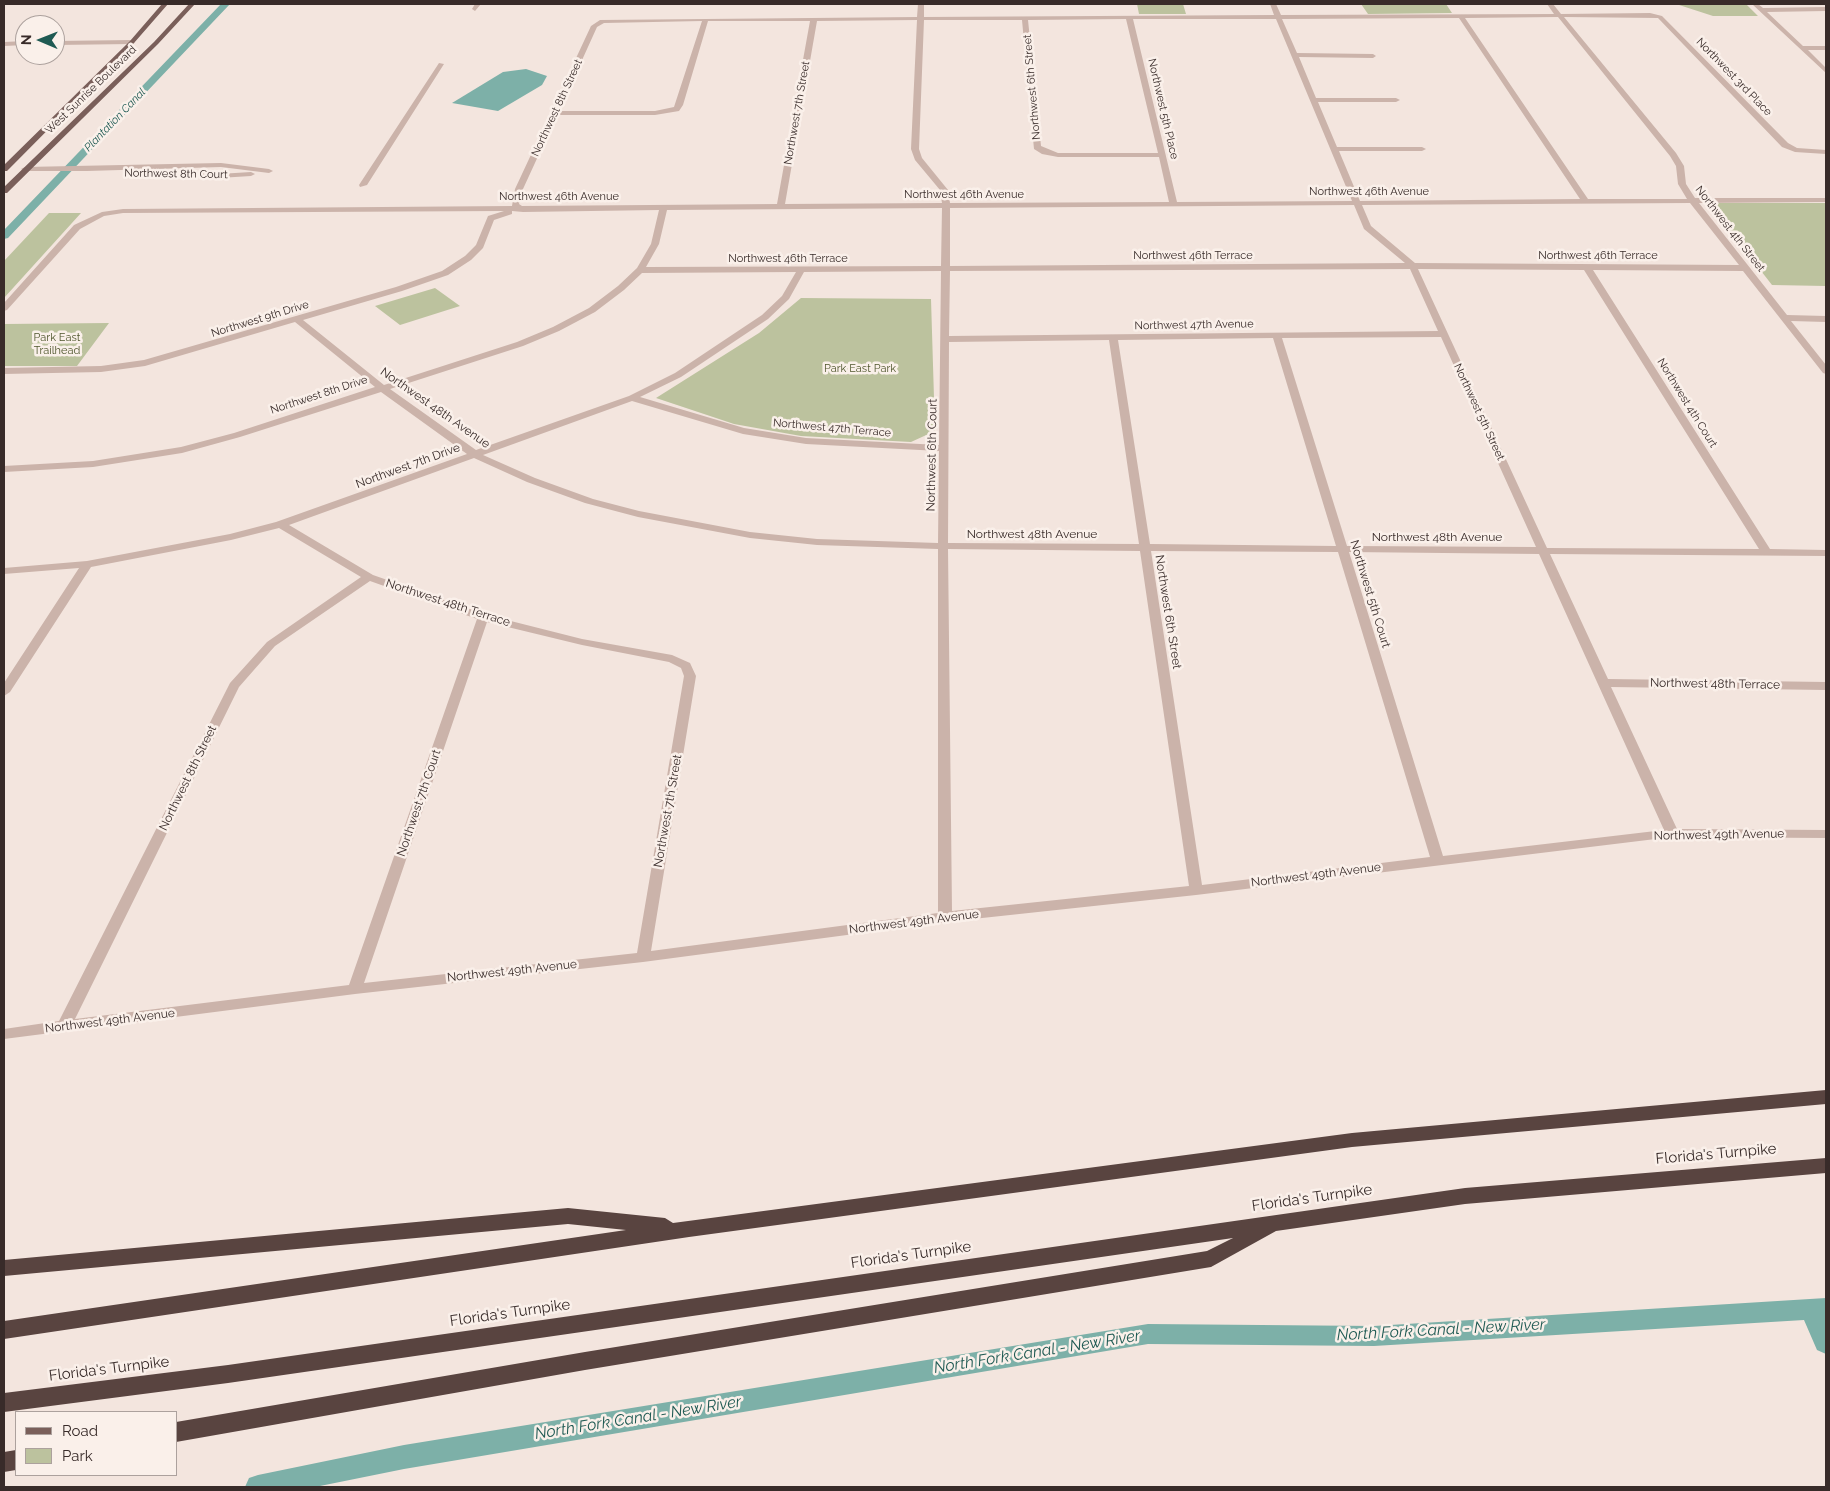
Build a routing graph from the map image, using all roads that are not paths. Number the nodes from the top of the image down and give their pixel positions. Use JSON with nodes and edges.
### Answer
{"nodes":[{"id":1,"x":165,"y":4,"type":"edge"},
{"id":2,"x":192,"y":4,"type":"edge"},
{"id":3,"x":921,"y":4,"type":"edge"},
{"id":4,"x":1272,"y":4,"type":"edge"},
{"id":5,"x":1550,"y":4,"type":"edge"},
{"id":6,"x":1755,"y":4,"type":"edge"},
{"id":7,"x":1826,"y":9,"type":"edge"},
{"id":8,"x":1761,"y":10,"type":"junction"},
{"id":9,"x":1560,"y":15,"type":"junction"},
{"id":10,"x":1461,"y":16,"type":"junction"},
{"id":11,"x":1278,"y":17,"type":"junction"},
{"id":12,"x":920,"y":18,"type":"junction"},
{"id":13,"x":1025,"y":18,"type":"junction"},
{"id":14,"x":1129,"y":18,"type":"junction"},
{"id":15,"x":706,"y":19,"type":"junction"},
{"id":16,"x":814,"y":19,"type":"junction"},
{"id":17,"x":132,"y":42,"type":"junction"},
{"id":18,"x":65,"y":43,"type":"edge"},
{"id":19,"x":1802,"y":48,"type":"junction"},
{"id":20,"x":1826,"y":48,"type":"edge"},
{"id":21,"x":143,"y":55,"type":"junction"},
{"id":22,"x":1294,"y":55,"type":"junction"},
{"id":23,"x":1373,"y":56,"type":"dead end"},
{"id":24,"x":442,"y":64,"type":"dead end"},
{"id":25,"x":1826,"y":71,"type":"edge"},
{"id":26,"x":1313,"y":100,"type":"junction"},
{"id":27,"x":1396,"y":100,"type":"dead end"},
{"id":28,"x":555,"y":113,"type":"junction"},
{"id":29,"x":1334,"y":149,"type":"junction"},
{"id":30,"x":1422,"y":149,"type":"dead end"},
{"id":31,"x":1826,"y":152,"type":"edge"},
{"id":32,"x":1162,"y":155,"type":"junction"},
{"id":33,"x":13,"y":160,"type":"junction"},
{"id":34,"x":243,"y":166,"type":"junction"},
{"id":35,"x":4,"y":169,"type":"edge"},
{"id":36,"x":25,"y":169,"type":"junction"},
{"id":37,"x":87,"y":169,"type":"junction"},
{"id":38,"x":237,"y":174,"type":"junction"},
{"id":39,"x":14,"y":181,"type":"junction"},
{"id":40,"x":363,"y":185,"type":"dead end"},
{"id":41,"x":4,"y":191,"type":"edge"},
{"id":42,"x":517,"y":199,"type":"junction"},
{"id":43,"x":1826,"y":200,"type":"edge"},
{"id":44,"x":1692,"y":201,"type":"junction"},
{"id":45,"x":1586,"y":202,"type":"junction"},
{"id":46,"x":1357,"y":203,"type":"junction"},
{"id":47,"x":1174,"y":205,"type":"junction"},
{"id":48,"x":946,"y":206,"type":"junction"},
{"id":49,"x":781,"y":207,"type":"junction"},
{"id":50,"x":492,"y":208,"type":"junction"},
{"id":51,"x":663,"y":208,"type":"junction"},
{"id":52,"x":460,"y":209,"type":"junction"},
{"id":53,"x":520,"y":209,"type":"junction"},
{"id":54,"x":491,"y":218,"type":"junction"},
{"id":55,"x":1413,"y":266,"type":"junction"},
{"id":56,"x":1587,"y":267,"type":"junction"},
{"id":57,"x":1746,"y":268,"type":"junction"},
{"id":58,"x":945,"y":269,"type":"junction"},
{"id":59,"x":640,"y":270,"type":"junction"},
{"id":60,"x":801,"y":270,"type":"junction"},
{"id":61,"x":4,"y":308,"type":"edge"},
{"id":62,"x":1785,"y":318,"type":"junction"},
{"id":63,"x":1826,"y":318,"type":"edge"},
{"id":64,"x":297,"y":319,"type":"junction"},
{"id":65,"x":1444,"y":334,"type":"junction"},
{"id":66,"x":1277,"y":336,"type":"junction"},
{"id":67,"x":1113,"y":338,"type":"junction"},
{"id":68,"x":945,"y":339,"type":"junction"},
{"id":69,"x":4,"y":371,"type":"edge"},
{"id":70,"x":1826,"y":371,"type":"edge"},
{"id":71,"x":382,"y":388,"type":"junction"},
{"id":72,"x":632,"y":398,"type":"junction"},
{"id":73,"x":944,"y":448,"type":"junction"},
{"id":74,"x":476,"y":455,"type":"junction"},
{"id":75,"x":4,"y":469,"type":"edge"},
{"id":76,"x":280,"y":524,"type":"junction"},
{"id":77,"x":943,"y":546,"type":"junction"},
{"id":78,"x":1144,"y":547,"type":"junction"},
{"id":79,"x":1342,"y":549,"type":"junction"},
{"id":80,"x":1543,"y":550,"type":"junction"},
{"id":81,"x":1766,"y":552,"type":"junction"},
{"id":82,"x":1826,"y":552,"type":"edge"},
{"id":83,"x":87,"y":564,"type":"junction"},
{"id":84,"x":4,"y":571,"type":"edge"},
{"id":85,"x":369,"y":577,"type":"junction"},
{"id":86,"x":483,"y":617,"type":"junction"},
{"id":87,"x":686,"y":666,"type":"joint"},
{"id":88,"x":1603,"y":683,"type":"junction"},
{"id":89,"x":1826,"y":686,"type":"edge"},
{"id":90,"x":4,"y":692,"type":"edge"},
{"id":91,"x":1672,"y":833,"type":"junction"},
{"id":92,"x":1826,"y":834,"type":"edge"},
{"id":93,"x":1438,"y":860,"type":"junction"},
{"id":94,"x":1196,"y":890,"type":"junction"},
{"id":95,"x":945,"y":917,"type":"junction"},
{"id":96,"x":643,"y":956,"type":"junction"},
{"id":97,"x":354,"y":989,"type":"junction"},
{"id":98,"x":64,"y":1027,"type":"junction"},
{"id":99,"x":4,"y":1034,"type":"edge"},
{"id":100,"x":1826,"y":1097,"type":"edge"},
{"id":101,"x":1826,"y":1165,"type":"edge"},
{"id":102,"x":1278,"y":1223,"type":"junction"},
{"id":103,"x":689,"y":1229,"type":"junction"},
{"id":104,"x":4,"y":1268,"type":"edge"},
{"id":105,"x":4,"y":1330,"type":"edge"},
{"id":106,"x":4,"y":1403,"type":"edge"},
{"id":107,"x":178,"y":1432,"type":"edge"}],
"edges":[{"from":1,"to":17,"type":"main road","name":"West Sunrise Boulevard"},
{"from":2,"to":21,"type":"main road","name":"West Sunrise Boulevard"},
{"from":3,"to":12,"type":"street","name":"Northwest 6th Court"},
{"from":4,"to":11,"type":"street","name":"Northwest 5th Street"},
{"from":5,"to":9,"type":"street","name":"Northwest 4th Street"},
{"from":6,"to":8,"type":"street"},
{"from":7,"to":8,"type":"street"},
{"from":8,"to":19,"type":"street"},
{"from":9,"to":10,"type":"street"},
{"from":9,"to":31,"type":"street","name":"Northwest 3rd Place"},
{"from":9,"to":44,"type":"street","name":"Northwest 4th Street"},
{"from":10,"to":11,"type":"street"},
{"from":10,"to":45,"type":"street"},
{"from":11,"to":14,"type":"street"},
{"from":11,"to":22,"type":"street","name":"Northwest 5th Street"},
{"from":12,"to":13,"type":"street"},
{"from":12,"to":16,"type":"street"},
{"from":12,"to":48,"type":"street","name":"Northwest 6th Court"},
{"from":13,"to":14,"type":"street"},
{"from":13,"to":32,"type":"street","name":"Northwest 6th Street"},
{"from":14,"to":32,"type":"street","name":"Northwest 5th Place"},
{"from":15,"to":16,"type":"street"},
{"from":15,"to":28,"type":"street","name":"Northwest 8th Street"},
{"from":15,"to":28,"type":"street"},
{"from":16,"to":49,"type":"street","name":"Northwest 7th Street"},
{"from":17,"to":18,"type":"street"},
{"from":17,"to":21,"type":"main road"},
{"from":17,"to":33,"type":"main road","name":"West Sunrise Boulevard"},
{"from":19,"to":20,"type":"street"},
{"from":19,"to":25,"type":"street"},
{"from":21,"to":36,"type":"main road","name":"West Sunrise Boulevard"},
{"from":22,"to":23,"type":"street"},
{"from":22,"to":26,"type":"street","name":"Northwest 5th Street"},
{"from":24,"to":40,"type":"street"},
{"from":26,"to":27,"type":"street"},
{"from":26,"to":29,"type":"street","name":"Northwest 5th Street"},
{"from":28,"to":42,"type":"street","name":"Northwest 8th Street"},
{"from":29,"to":30,"type":"street"},
{"from":29,"to":46,"type":"street","name":"Northwest 5th Street"},
{"from":32,"to":47,"type":"street","name":"Northwest 5th Place"},
{"from":33,"to":35,"type":"main road","name":"West Sunrise Boulevard"},
{"from":33,"to":36,"type":"main road"},
{"from":34,"to":37,"type":"street","name":"Northwest 8th Court"},
{"from":34,"to":38,"type":"street"},
{"from":34,"to":38,"type":"street","name":"Northwest 8th Court"},
{"from":35,"to":39,"type":"main road"},
{"from":36,"to":37,"type":"street","name":"Northwest 8th Court"},
{"from":36,"to":39,"type":"main road","name":"West Sunrise Boulevard"},
{"from":37,"to":38,"type":"street","name":"Northwest 8th Court"},
{"from":39,"to":41,"type":"main road","name":"West Sunrise Boulevard"},
{"from":42,"to":50,"type":"street"},
{"from":42,"to":53,"type":"street","name":"Northwest 8th Street"},
{"from":43,"to":44,"type":"street","name":"Northwest 46th Avenue"},
{"from":44,"to":45,"type":"street","name":"Northwest 46th Avenue"},
{"from":44,"to":57,"type":"street","name":"Northwest 4th Street"},
{"from":45,"to":46,"type":"street","name":"Northwest 46th Avenue"},
{"from":46,"to":47,"type":"street","name":"Northwest 46th Avenue"},
{"from":46,"to":55,"type":"street","name":"Northwest 5th Street"},
{"from":47,"to":48,"type":"street","name":"Northwest 46th Avenue"},
{"from":48,"to":49,"type":"street","name":"Northwest 46th Avenue"},
{"from":48,"to":58,"type":"street","name":"Northwest 6th Court"},
{"from":49,"to":51,"type":"street","name":"Northwest 46th Avenue"},
{"from":50,"to":52,"type":"street","name":"Northwest 46th Avenue"},
{"from":50,"to":53,"type":"street","name":"Northwest 46th Avenue"},
{"from":51,"to":53,"type":"street","name":"Northwest 46th Avenue"},
{"from":51,"to":59,"type":"street","name":"Northwest 8th Drive"},
{"from":52,"to":54,"type":"street"},
{"from":52,"to":61,"type":"street","name":"Northwest 46th Avenue"},
{"from":53,"to":54,"type":"street"},
{"from":54,"to":64,"type":"street","name":"Northwest 9th Drive"},
{"from":55,"to":56,"type":"street","name":"Northwest 46th Terrace"},
{"from":55,"to":58,"type":"street","name":"Northwest 46th Terrace"},
{"from":55,"to":65,"type":"street","name":"Northwest 5th Street"},
{"from":56,"to":57,"type":"street","name":"Northwest 46th Terrace"},
{"from":56,"to":81,"type":"street","name":"Northwest 4th Court"},
{"from":57,"to":62,"type":"street","name":"Northwest 4th Street"},
{"from":58,"to":60,"type":"street","name":"Northwest 46th Terrace"},
{"from":58,"to":68,"type":"street","name":"Northwest 6th Court"},
{"from":59,"to":60,"type":"street","name":"Northwest 46th Terrace"},
{"from":59,"to":71,"type":"street","name":"Northwest 8th Drive"},
{"from":60,"to":72,"type":"street","name":"Northwest 7th Drive"},
{"from":62,"to":63,"type":"street"},
{"from":62,"to":70,"type":"street","name":"Northwest 4th Street"},
{"from":64,"to":69,"type":"street","name":"Northwest 9th Drive"},
{"from":64,"to":71,"type":"street","name":"Northwest 48th Avenue"},
{"from":65,"to":66,"type":"street","name":"Northwest 47th Avenue"},
{"from":65,"to":80,"type":"street","name":"Northwest 5th Street"},
{"from":66,"to":67,"type":"street","name":"Northwest 47th Avenue"},
{"from":66,"to":79,"type":"street","name":"Northwest 5th Court"},
{"from":67,"to":68,"type":"street","name":"Northwest 47th Avenue"},
{"from":67,"to":78,"type":"street","name":"Northwest 6th Street"},
{"from":68,"to":73,"type":"street","name":"Northwest 6th Court"},
{"from":71,"to":74,"type":"street","name":"Northwest 48th Avenue"},
{"from":71,"to":75,"type":"street","name":"Northwest 8th Drive"},
{"from":72,"to":73,"type":"street","name":"Northwest 47th Terrace"},
{"from":72,"to":74,"type":"street","name":"Northwest 7th Drive"},
{"from":73,"to":77,"type":"street","name":"Northwest 6th Court"},
{"from":74,"to":76,"type":"street","name":"Northwest 7th Drive"},
{"from":74,"to":77,"type":"street","name":"Northwest 48th Avenue"},
{"from":76,"to":83,"type":"street","name":"Northwest 7th Drive"},
{"from":76,"to":85,"type":"street","name":"Northwest 48th Terrace"},
{"from":77,"to":78,"type":"street","name":"Northwest 48th Avenue"},
{"from":77,"to":95,"type":"street","name":"Northwest 6th Court"},
{"from":78,"to":79,"type":"street","name":"Northwest 48th Avenue"},
{"from":78,"to":94,"type":"street","name":"Northwest 6th Street"},
{"from":79,"to":80,"type":"street","name":"Northwest 48th Avenue"},
{"from":79,"to":93,"type":"street","name":"Northwest 5th Court"},
{"from":80,"to":81,"type":"street","name":"Northwest 48th Avenue"},
{"from":80,"to":88,"type":"street","name":"Northwest 5th Street"},
{"from":81,"to":82,"type":"street","name":"Northwest 48th Avenue"},
{"from":83,"to":84,"type":"street","name":"Northwest 7th Drive"},
{"from":83,"to":90,"type":"street"},
{"from":85,"to":86,"type":"street","name":"Northwest 48th Terrace"},
{"from":85,"to":98,"type":"street","name":"Northwest 8th Street"},
{"from":86,"to":87,"type":"street","name":"Northwest 48th Terrace"},
{"from":86,"to":97,"type":"street","name":"Northwest 7th Court"},
{"from":87,"to":96,"type":"street","name":"Northwest 7th Street"},
{"from":88,"to":89,"type":"street","name":"Northwest 48th Terrace"},
{"from":88,"to":91,"type":"street","name":"Northwest 5th Street"},
{"from":91,"to":92,"type":"street","name":"Northwest 49th Avenue"},
{"from":91,"to":93,"type":"street","name":"Northwest 49th Avenue"},
{"from":93,"to":94,"type":"street","name":"Northwest 49th Avenue"},
{"from":94,"to":95,"type":"street","name":"Northwest 49th Avenue"},
{"from":95,"to":96,"type":"street","name":"Northwest 49th Avenue"},
{"from":96,"to":97,"type":"street","name":"Northwest 49th Avenue"},
{"from":97,"to":98,"type":"street","name":"Northwest 49th Avenue"},
{"from":98,"to":99,"type":"street","name":"Northwest 49th Avenue"},
{"from":100,"to":103,"type":"highway"},
{"from":101,"to":102,"type":"highway","name":"Florida's Turnpike"},
{"from":102,"to":106,"type":"highway","name":"Florida's Turnpike"},
{"from":102,"to":107,"type":"highway"},
{"from":103,"to":104,"type":"highway"},
{"from":103,"to":105,"type":"highway"}]}
